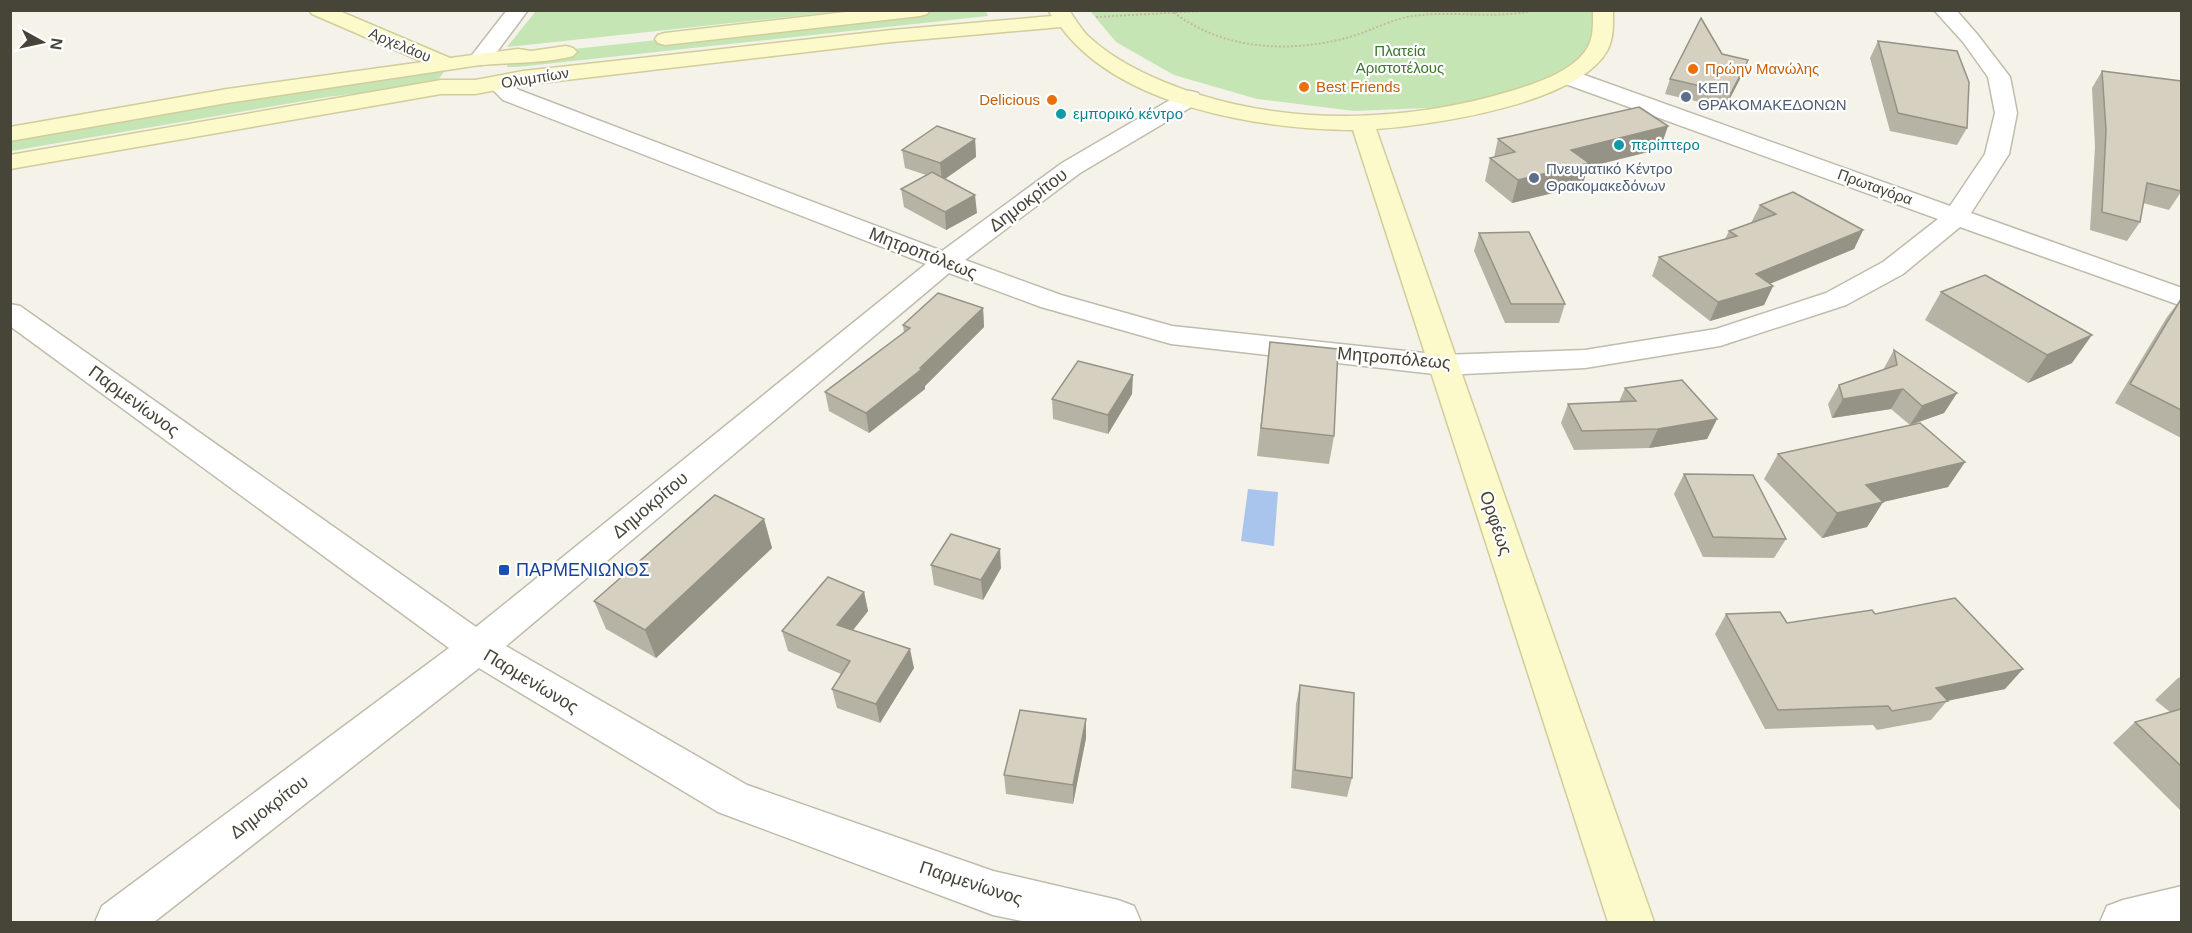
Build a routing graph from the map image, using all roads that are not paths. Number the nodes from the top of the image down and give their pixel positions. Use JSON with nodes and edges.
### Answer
{"nodes":[{"id":1,"x":319,"y":10,"type":"edge"},
{"id":2,"x":518,"y":10,"type":"edge"},
{"id":3,"x":920,"y":10,"type":"edge"},
{"id":4,"x":1603,"y":10,"type":"edge"},
{"id":5,"x":1944,"y":10,"type":"edge"},
{"id":6,"x":1061,"y":16,"type":"edge"},
{"id":7,"x":641,"y":42,"type":"dead end"},
{"id":8,"x":586,"y":49,"type":"dead end"},
{"id":9,"x":531,"y":57,"type":"junction"},
{"id":10,"x":480,"y":59,"type":"junction"},
{"id":11,"x":445,"y":76,"type":"junction"},
{"id":12,"x":1568,"y":77,"type":"junction"},
{"id":13,"x":523,"y":78,"type":"junction"},
{"id":14,"x":498,"y":84,"type":"junction"},
{"id":15,"x":1190,"y":98,"type":"junction"},
{"id":16,"x":1362,"y":123,"type":"junction"},
{"id":17,"x":10,"y":134,"type":"edge"},
{"id":18,"x":10,"y":162,"type":"edge"},
{"id":19,"x":1956,"y":217,"type":"junction"},
{"id":20,"x":945,"y":262,"type":"junction"},
{"id":21,"x":2181,"y":298,"type":"edge"},
{"id":22,"x":10,"y":312,"type":"edge"},
{"id":23,"x":1443,"y":365,"type":"junction"},
{"id":24,"x":477,"y":648,"type":"junction"},
{"id":25,"x":2181,"y":908,"type":"edge"},
{"id":26,"x":118,"y":922,"type":"edge"},
{"id":27,"x":1118,"y":922,"type":"edge"},
{"id":28,"x":1631,"y":922,"type":"edge"},
{"id":29,"x":2123,"y":922,"type":"edge"}],
"edges":[{"from":1,"to":11,"type":"street","name":"Αρχελάου"},
{"from":2,"to":10,"type":"street"},
{"from":3,"to":7,"type":"street"},
{"from":4,"to":12,"type":"street"},
{"from":5,"to":19,"type":"street","name":"Μητροπόλεως"},
{"from":6,"to":13,"type":"street","name":"Ολυμπίων"},
{"from":6,"to":15,"type":"street"},
{"from":8,"to":9,"type":"street","name":"Ολυμπίων"},
{"from":9,"to":10,"type":"street","name":"Ολυμπίων"},
{"from":9,"to":13,"type":"street"},
{"from":10,"to":11,"type":"street","name":"Ολυμπίων"},
{"from":11,"to":14,"type":"street","name":"Ολυμπίων"},
{"from":11,"to":17,"type":"street","name":"Ολυμπίων"},
{"from":11,"to":18,"type":"street","name":"Ολυμπίων"},
{"from":12,"to":16,"type":"street"},
{"from":12,"to":19,"type":"street","name":"Πρωταγόρα"},
{"from":13,"to":14,"type":"street","name":"Ολυμπίων"},
{"from":14,"to":20,"type":"street","name":"Μητροπόλεως"},
{"from":15,"to":16,"type":"street"},
{"from":15,"to":20,"type":"street","name":"Δημοκρίτου"},
{"from":16,"to":23,"type":"street","name":"Ορφέως"},
{"from":19,"to":21,"type":"street","name":"Πρωταγόρα"},
{"from":19,"to":23,"type":"street","name":"Μητροπόλεως"},
{"from":20,"to":23,"type":"street","name":"Μητροπόλεως"},
{"from":20,"to":24,"type":"street","name":"Δημοκρίτου"},
{"from":22,"to":24,"type":"street","name":"Παρμενίωνος"},
{"from":23,"to":28,"type":"street","name":"Ορφέως"},
{"from":24,"to":26,"type":"street","name":"Δημοκρίτου"},
{"from":24,"to":27,"type":"street","name":"Παρμενίωνος"},
{"from":25,"to":29,"type":"street"}]}
